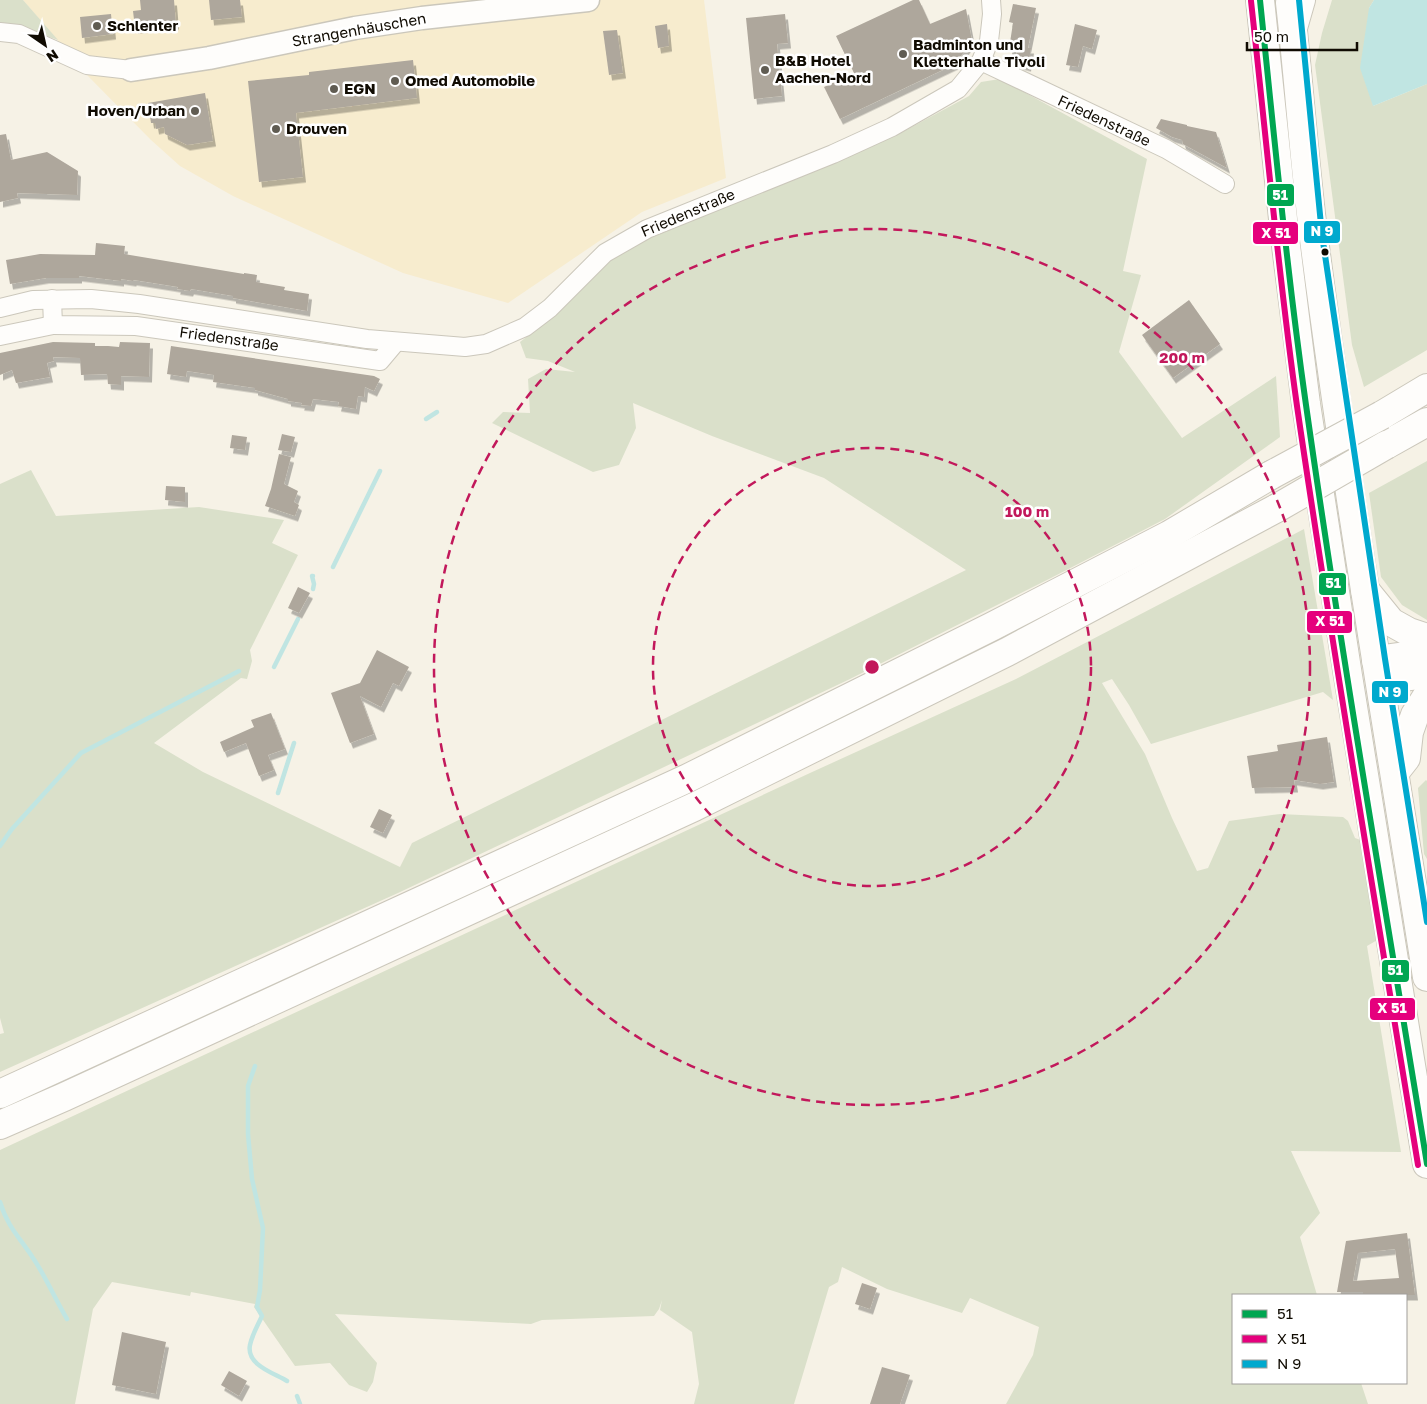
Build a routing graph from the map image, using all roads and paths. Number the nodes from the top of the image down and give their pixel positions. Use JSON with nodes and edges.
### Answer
{"nodes":[{"id":1,"x":588,"y":0,"type":"edge"},
{"id":2,"x":991,"y":0,"type":"edge"},
{"id":3,"x":1260,"y":0,"type":"edge"},
{"id":4,"x":1290,"y":0,"type":"edge"},
{"id":5,"x":1300,"y":0,"type":"edge"},
{"id":6,"x":1293,"y":28,"type":"junction"},
{"id":7,"x":0,"y":32,"type":"edge"},
{"id":8,"x":981,"y":61,"type":"junction"},
{"id":9,"x":132,"y":70,"type":"joint"},
{"id":10,"x":1225,"y":184,"type":"dead end"},
{"id":11,"x":52,"y":298,"type":"junction"},
{"id":12,"x":0,"y":308,"type":"edge"},
{"id":13,"x":53,"y":325,"type":"junction"},
{"id":14,"x":0,"y":336,"type":"edge"},
{"id":15,"x":396,"y":342,"type":"junction"},
{"id":16,"x":1427,"y":388,"type":"edge"},
{"id":17,"x":1427,"y":422,"type":"edge"},
{"id":18,"x":1427,"y":429,"type":"edge"},
{"id":19,"x":1392,"y":442,"type":"junction"},
{"id":20,"x":1366,"y":590,"type":"junction"},
{"id":21,"x":1427,"y":638,"type":"edge"},
{"id":22,"x":1427,"y":653,"type":"edge"},
{"id":23,"x":1378,"y":670,"type":"junction"},
{"id":24,"x":1427,"y":674,"type":"edge"},
{"id":25,"x":1350,"y":688,"type":"junction"},
{"id":26,"x":1427,"y":696,"type":"edge"},
{"id":27,"x":1394,"y":772,"type":"junction"},
{"id":28,"x":1394,"y":956,"type":"junction"},
{"id":29,"x":1427,"y":977,"type":"edge"},
{"id":30,"x":0,"y":1094,"type":"edge"},
{"id":31,"x":4,"y":1123,"type":"edge"},
{"id":32,"x":1427,"y":1164,"type":"edge"}],
"edges":[{"from":1,"to":9,"type":"street","name":"Strangenhäuschen"},
{"from":2,"to":8,"type":"street","name":"Friedenstraße"},
{"from":3,"to":25,"type":"main road"},
{"from":4,"to":6,"type":"main road"},
{"from":5,"to":6,"type":"main road"},
{"from":6,"to":20,"type":"main road"},
{"from":7,"to":9,"type":"street"},
{"from":8,"to":10,"type":"street","name":"Friedenstraße"},
{"from":8,"to":15,"type":"street","name":"Friedenstraße"},
{"from":11,"to":12,"type":"street","name":"Friedenstraße"},
{"from":11,"to":13,"type":"street"},
{"from":11,"to":15,"type":"street","name":"Friedenstraße"},
{"from":13,"to":14,"type":"street","name":"Friedenstraße"},
{"from":13,"to":15,"type":"street","name":"Friedenstraße"},
{"from":16,"to":30,"type":"main road","bridge":true},
{"from":17,"to":19,"type":"main road"},
{"from":18,"to":19,"type":"main road"},
{"from":19,"to":31,"type":"main road","bridge":true},
{"from":20,"to":21,"type":"main road"},
{"from":20,"to":23,"type":"main road"},
{"from":22,"to":23,"type":"main road"},
{"from":23,"to":24,"type":"main road"},
{"from":23,"to":25,"type":"main road"},
{"from":23,"to":27,"type":"main road"},
{"from":25,"to":28,"type":"main road"},
{"from":26,"to":27,"type":"main road"},
{"from":27,"to":29,"type":"main road"},
{"from":28,"to":29,"type":"main road"},
{"from":28,"to":32,"type":"main road"}]}
